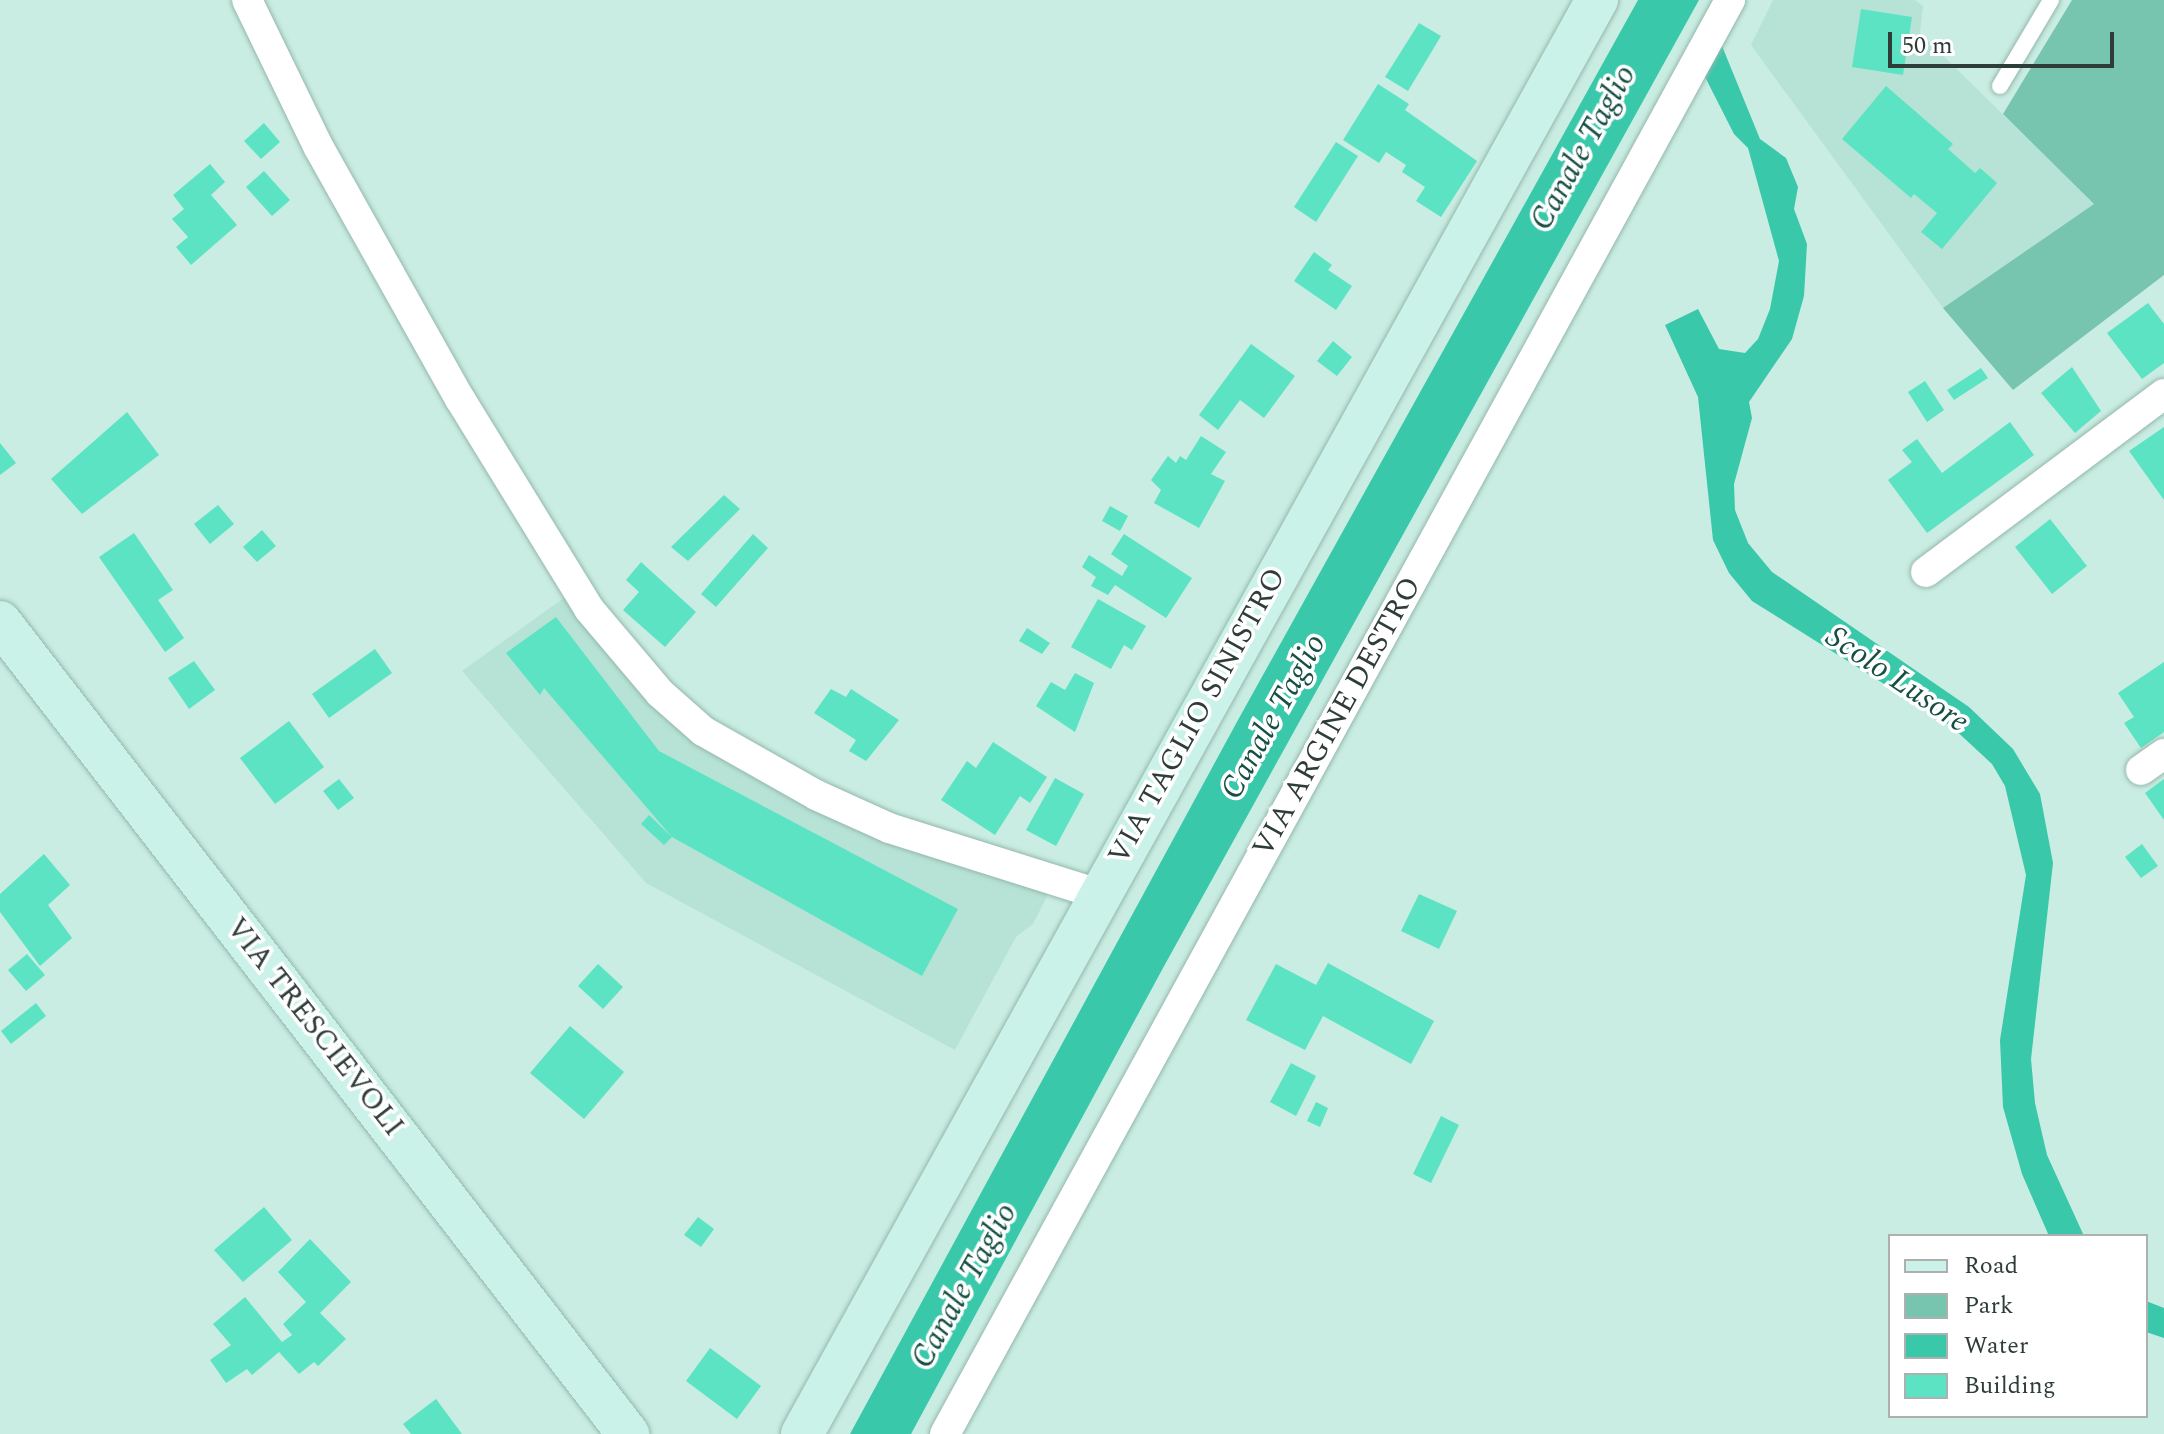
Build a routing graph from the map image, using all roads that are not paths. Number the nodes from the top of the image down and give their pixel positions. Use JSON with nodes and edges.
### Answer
{"nodes":[{"id":1,"x":247,"y":0,"type":"edge"},
{"id":2,"x":1597,"y":0,"type":"edge"},
{"id":3,"x":1730,"y":0,"type":"edge"},
{"id":4,"x":2051,"y":0,"type":"edge"},
{"id":5,"x":2000,"y":86,"type":"dead end"},
{"id":6,"x":2164,"y":394,"type":"edge"},
{"id":7,"x":1926,"y":572,"type":"dead end"},
{"id":8,"x":0,"y":622,"type":"edge"},
{"id":9,"x":1098,"y":894,"type":"junction"},
{"id":10,"x":628,"y":1434,"type":"edge"},
{"id":11,"x":802,"y":1434,"type":"edge"},
{"id":12,"x":945,"y":1434,"type":"edge"}],
"edges":[{"from":1,"to":9,"type":"street"},
{"from":2,"to":9,"type":"main road","name":"VIA TAGLIO SINISTRO"},
{"from":3,"to":12,"type":"street","name":"VIA ARGINE DESTRO"},
{"from":4,"to":5,"type":"lane"},
{"from":6,"to":7,"type":"street"},
{"from":8,"to":10,"type":"main road","name":"VIA TRESCIEVOLI"},
{"from":9,"to":11,"type":"main road","name":"VIA TAGLIO SINISTRO"}]}
